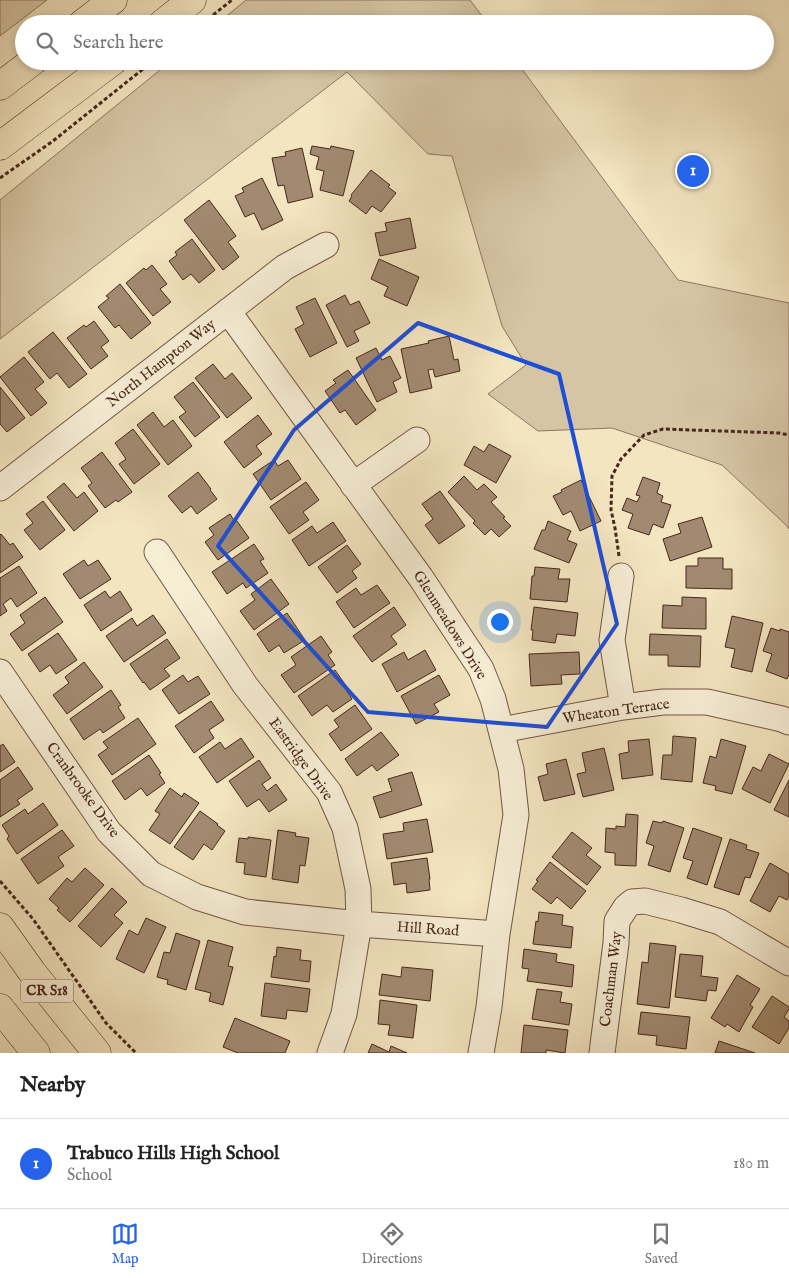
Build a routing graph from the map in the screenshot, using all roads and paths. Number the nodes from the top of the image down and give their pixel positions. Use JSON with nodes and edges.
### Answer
{"nodes":[{"id":1,"x":113,"y":0,"type":"edge"},
{"id":2,"x":192,"y":0,"type":"edge"},
{"id":3,"x":232,"y":0,"type":"edge"},
{"id":4,"x":94,"y":15,"type":"edge"},
{"id":5,"x":173,"y":15,"type":"edge"},
{"id":6,"x":213,"y":15,"type":"edge"},
{"id":7,"x":21,"y":70,"type":"edge"},
{"id":8,"x":101,"y":70,"type":"edge"},
{"id":9,"x":142,"y":70,"type":"edge"},
{"id":10,"x":0,"y":86,"type":"edge"},
{"id":11,"x":0,"y":146,"type":"edge"},
{"id":12,"x":0,"y":178,"type":"edge"},
{"id":13,"x":326,"y":245,"type":"dead end"},
{"id":14,"x":228,"y":310,"type":"junction"},
{"id":15,"x":789,"y":435,"type":"edge"},
{"id":16,"x":416,"y":440,"type":"dead end"},
{"id":17,"x":353,"y":485,"type":"junction"},
{"id":18,"x":0,"y":488,"type":"edge"},
{"id":19,"x":157,"y":552,"type":"dead end"},
{"id":20,"x":621,"y":576,"type":"joint"},
{"id":21,"x":0,"y":672,"type":"edge"},
{"id":22,"x":623,"y":707,"type":"junction"},
{"id":23,"x":789,"y":722,"type":"edge"},
{"id":24,"x":501,"y":730,"type":"junction"},
{"id":25,"x":0,"y":880,"type":"edge"},
{"id":26,"x":359,"y":924,"type":"junction"},
{"id":27,"x":0,"y":927,"type":"edge"},
{"id":28,"x":497,"y":934,"type":"junction"},
{"id":29,"x":789,"y":964,"type":"edge"},
{"id":30,"x":0,"y":1008,"type":"edge"},
{"id":31,"x":36,"y":1053,"type":"edge"},
{"id":32,"x":97,"y":1053,"type":"edge"},
{"id":33,"x":136,"y":1053,"type":"edge"},
{"id":34,"x":330,"y":1053,"type":"edge"},
{"id":35,"x":481,"y":1053,"type":"edge"},
{"id":36,"x":602,"y":1053,"type":"edge"}],
"edges":[{"from":1,"to":4,"type":"main road"},
{"from":2,"to":5,"type":"main road"},
{"from":3,"to":6,"type":"path"},
{"from":7,"to":10,"type":"main road"},
{"from":8,"to":11,"type":"main road"},
{"from":9,"to":12,"type":"path"},
{"from":13,"to":14,"type":"street","name":"North Hampton Way"},
{"from":14,"to":17,"type":"street","name":"Glenmeadows Drive"},
{"from":14,"to":18,"type":"street","name":"North Hampton Way"},
{"from":15,"to":20,"type":"path"},
{"from":16,"to":17,"type":"street"},
{"from":17,"to":24,"type":"street","name":"Glenmeadows Drive"},
{"from":19,"to":26,"type":"street","name":"Eastridge Drive"},
{"from":20,"to":22,"type":"street"},
{"from":21,"to":26,"type":"street","name":"Cranbrooke Drive"},
{"from":22,"to":23,"type":"street","name":"Wheaton Terrace"},
{"from":22,"to":24,"type":"street","name":"Wheaton Terrace"},
{"from":24,"to":28,"type":"street","name":"Glenmeadows Drive"},
{"from":25,"to":33,"type":"path"},
{"from":26,"to":28,"type":"street","name":"Hill Road"},
{"from":26,"to":34,"type":"street","name":"Eastridge Drive"},
{"from":27,"to":32,"type":"main road","number":"CR S18"},
{"from":28,"to":35,"type":"street","name":"Glenmeadows Drive"},
{"from":29,"to":36,"type":"street","name":"Coachman Way"},
{"from":30,"to":31,"type":"main road","number":"CR S18"}]}
